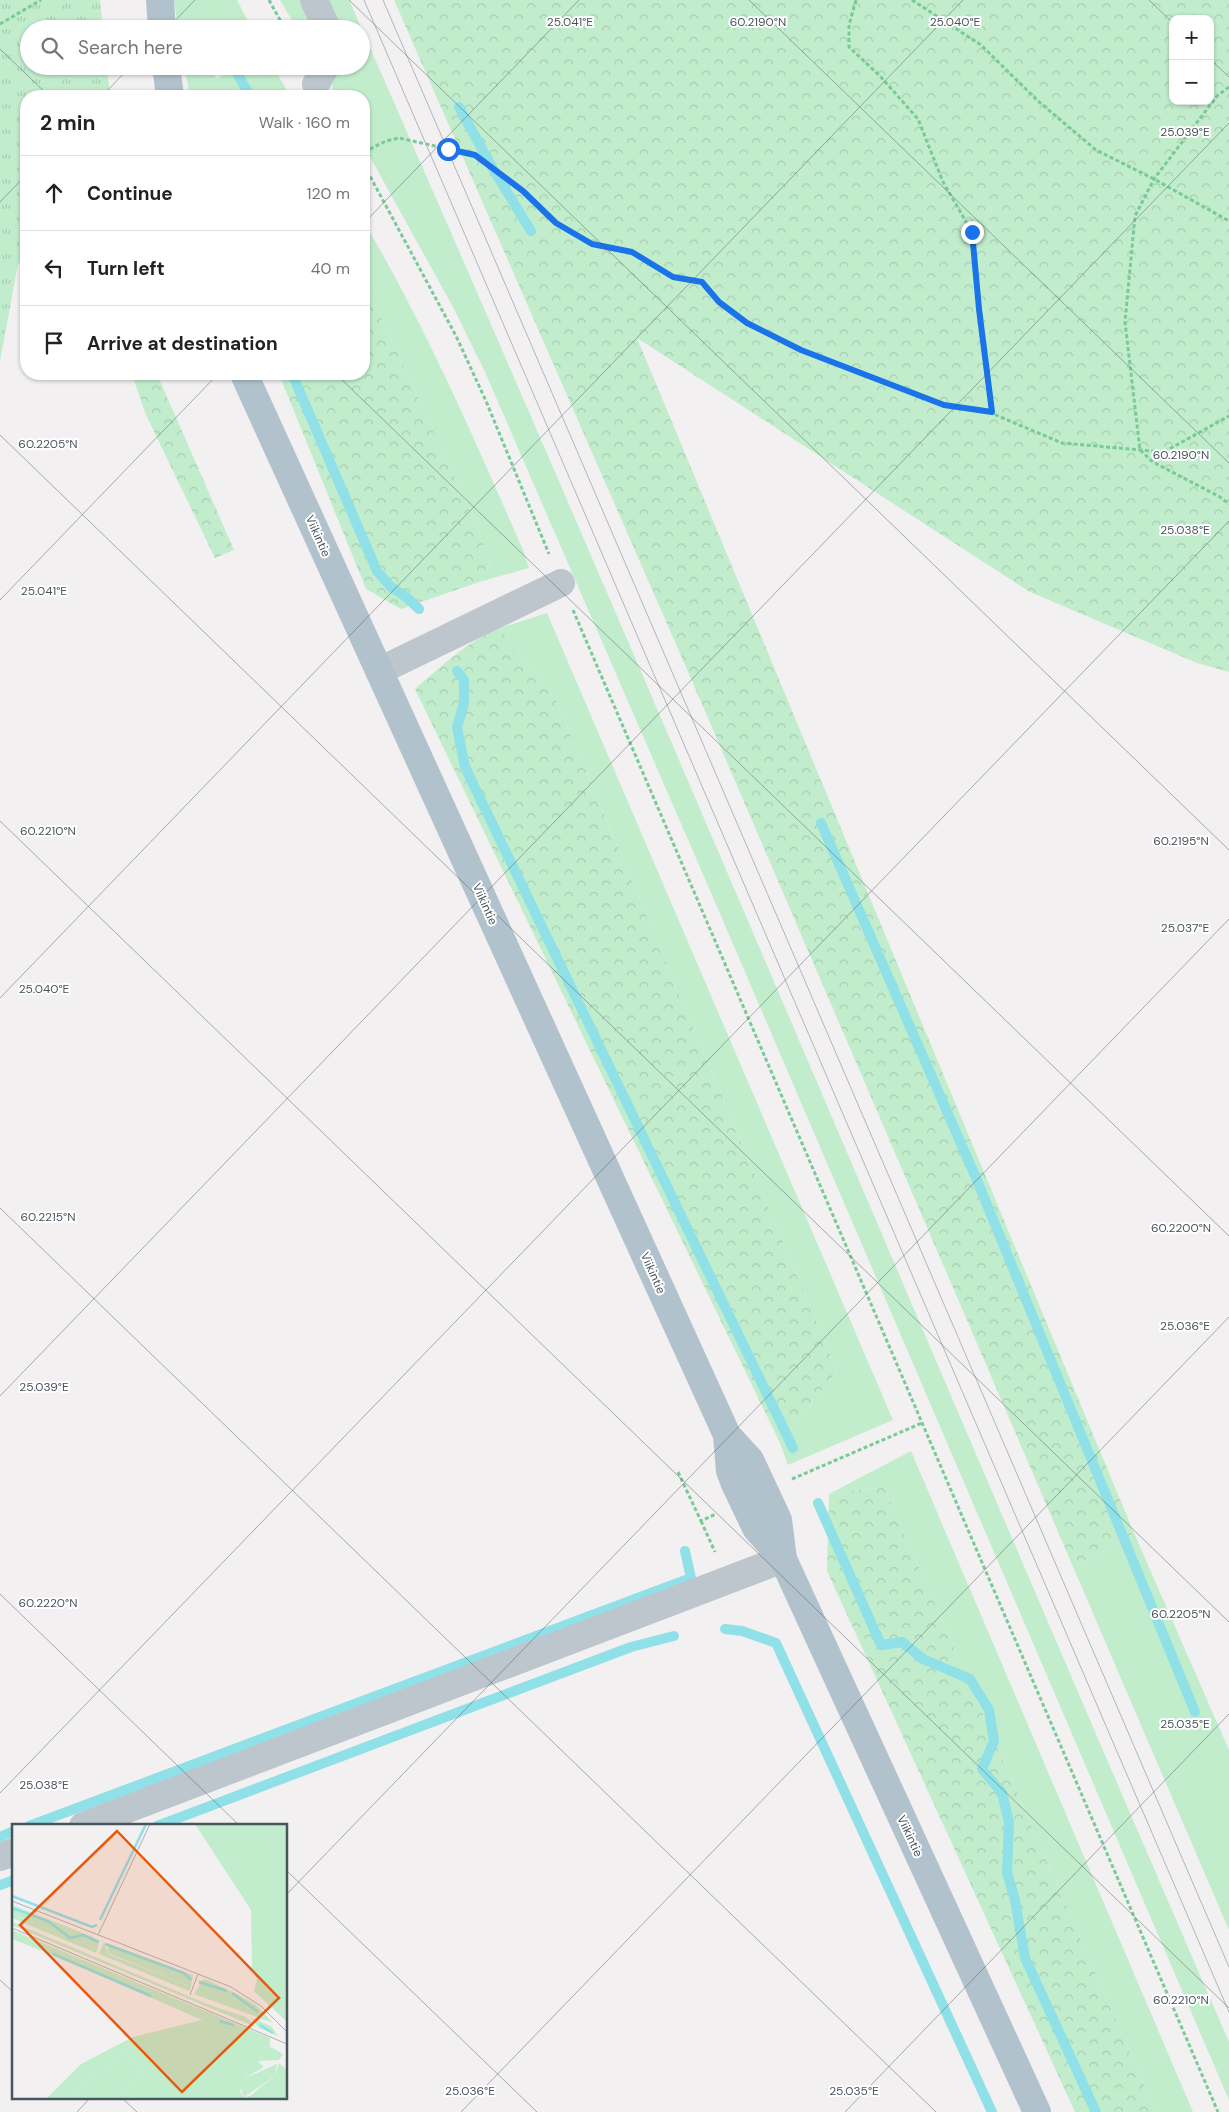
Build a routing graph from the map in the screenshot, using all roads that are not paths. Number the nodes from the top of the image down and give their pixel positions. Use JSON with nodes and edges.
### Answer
{"nodes":[{"id":1,"x":160,"y":0,"type":"edge"},
{"id":2,"x":314,"y":0,"type":"edge"},
{"id":3,"x":161,"y":20,"type":"edge"},
{"id":4,"x":323,"y":20,"type":"edge"},
{"id":5,"x":167,"y":75,"type":"edge"},
{"id":6,"x":169,"y":90,"type":"edge"},
{"id":7,"x":247,"y":380,"type":"edge"},
{"id":8,"x":561,"y":583,"type":"road end"},
{"id":9,"x":379,"y":670,"type":"junction"},
{"id":10,"x":726,"y":1435,"type":"junction"},
{"id":11,"x":784,"y":1560,"type":"junction"},
{"id":12,"x":88,"y":1824,"type":"edge"},
{"id":13,"x":12,"y":1853,"type":"edge"},
{"id":14,"x":0,"y":1857,"type":"edge"},
{"id":15,"x":1037,"y":2112,"type":"edge"}],
"edges":[{"from":1,"to":3,"type":"main road"},
{"from":2,"to":4,"type":"lane"},
{"from":5,"to":6,"type":"main road"},
{"from":7,"to":9,"type":"main road","name":"Viikintie"},
{"from":8,"to":9,"type":"lane"},
{"from":9,"to":10,"type":"main road","name":"Viikintie"},
{"from":10,"to":11,"type":"main road","name":"Viikintie"},
{"from":10,"to":11,"type":"main road","name":"Viikintie"},
{"from":11,"to":12,"type":"lane"},
{"from":11,"to":15,"type":"main road","name":"Viikintie"},
{"from":13,"to":14,"type":"lane"}]}
